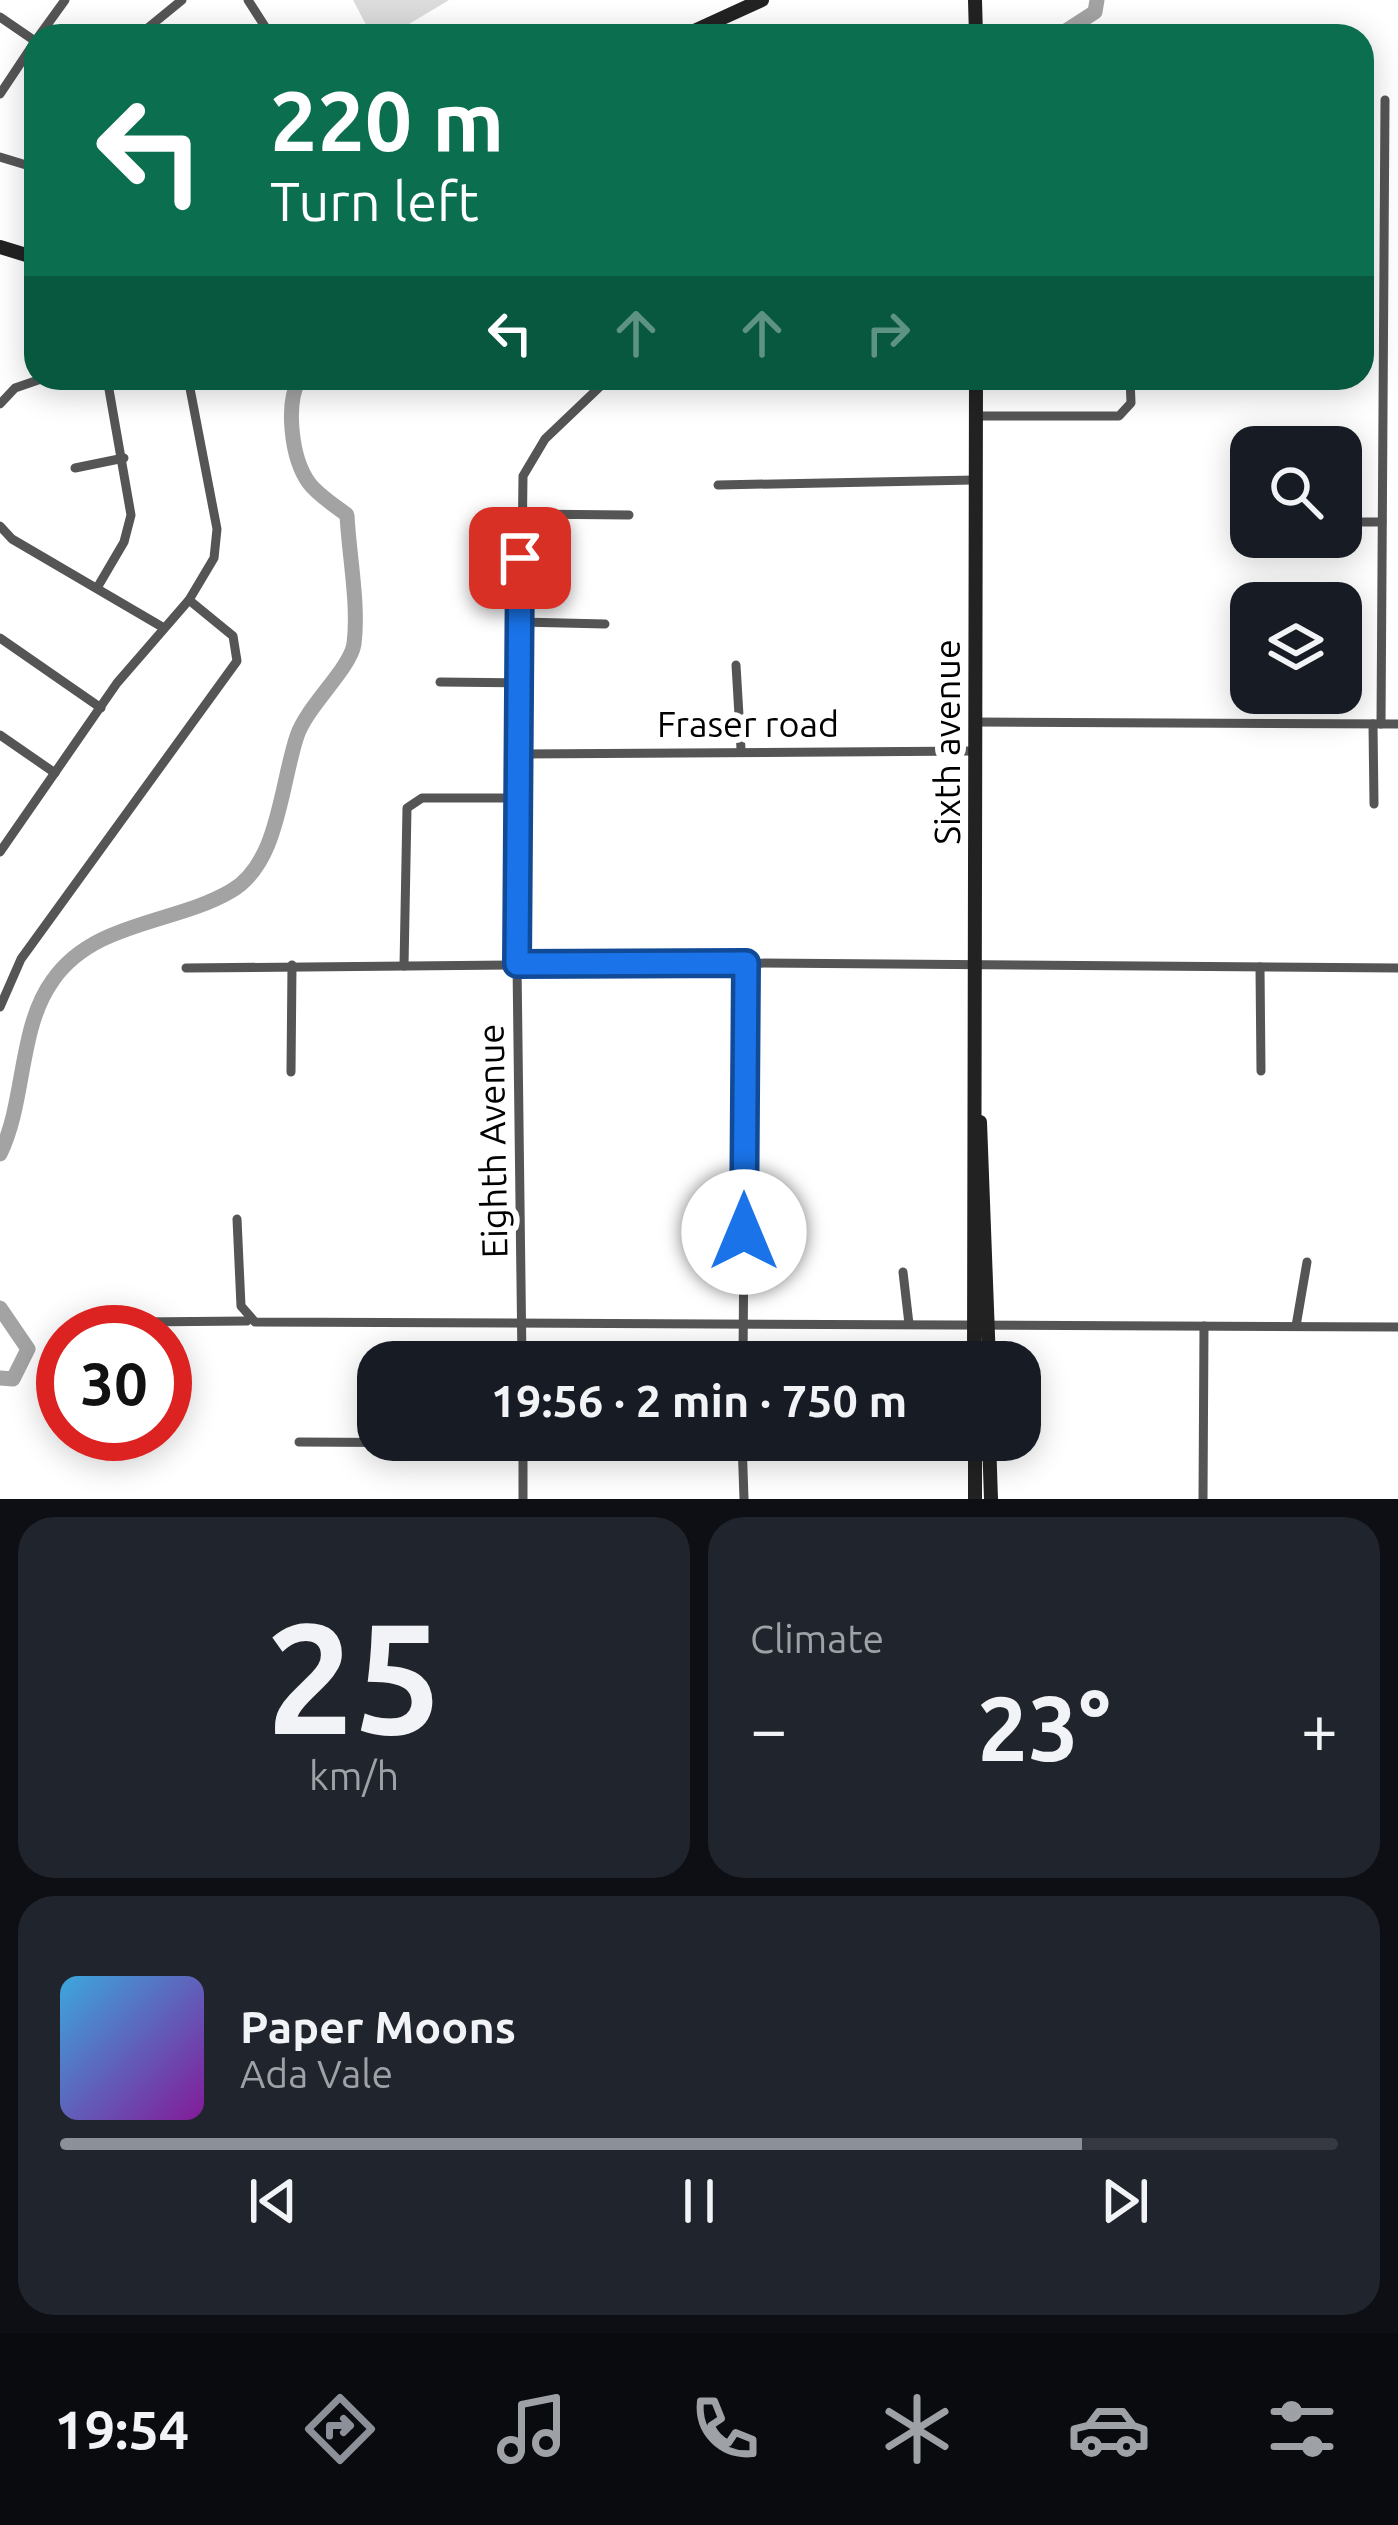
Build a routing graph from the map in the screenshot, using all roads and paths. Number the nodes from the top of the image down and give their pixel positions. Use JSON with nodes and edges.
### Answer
{"nodes":[{"id":1,"x":182,"y":0,"type":"edge"},
{"id":2,"x":762,"y":0,"type":"edge"},
{"id":3,"x":153,"y":24,"type":"edge"},
{"id":4,"x":709,"y":24,"type":"edge"},
{"id":5,"x":24,"y":57,"type":"edge"},
{"id":6,"x":0,"y":94,"type":"edge"},
{"id":7,"x":1385,"y":100,"type":"dead end"},
{"id":8,"x":24,"y":384,"type":"edge"},
{"id":9,"x":110,"y":390,"type":"edge"},
{"id":10,"x":190,"y":390,"type":"edge"},
{"id":11,"x":597,"y":390,"type":"edge"},
{"id":12,"x":976,"y":390,"type":"edge"},
{"id":13,"x":1130,"y":390,"type":"edge"},
{"id":14,"x":0,"y":404,"type":"edge"},
{"id":15,"x":975,"y":416,"type":"junction"},
{"id":16,"x":124,"y":458,"type":"junction"},
{"id":17,"x":75,"y":468,"type":"dead end"},
{"id":18,"x":974,"y":480,"type":"junction"},
{"id":19,"x":718,"y":485,"type":"dead end"},
{"id":20,"x":522,"y":514,"type":"junction"},
{"id":21,"x":629,"y":515,"type":"dead end"},
{"id":22,"x":1362,"y":522,"type":"edge"},
{"id":23,"x":1382,"y":522,"type":"junction"},
{"id":24,"x":0,"y":526,"type":"edge"},
{"id":25,"x":98,"y":588,"type":"junction"},
{"id":26,"x":189,"y":600,"type":"junction"},
{"id":27,"x":521,"y":622,"type":"junction"},
{"id":28,"x":605,"y":624,"type":"dead end"},
{"id":29,"x":164,"y":628,"type":"junction"},
{"id":30,"x":0,"y":638,"type":"edge"},
{"id":31,"x":736,"y":665,"type":"dead end"},
{"id":32,"x":440,"y":682,"type":"dead end"},
{"id":33,"x":521,"y":683,"type":"junction"},
{"id":34,"x":100,"y":708,"type":"junction"},
{"id":35,"x":976,"y":722,"type":"junction"},
{"id":36,"x":1377,"y":724,"type":"junction"},
{"id":37,"x":1398,"y":724,"type":"edge"},
{"id":38,"x":0,"y":735,"type":"edge"},
{"id":39,"x":741,"y":748,"type":"junction"},
{"id":40,"x":976,"y":751,"type":"junction"},
{"id":41,"x":521,"y":754,"type":"junction"},
{"id":42,"x":56,"y":773,"type":"junction"},
{"id":43,"x":519,"y":798,"type":"junction"},
{"id":44,"x":1374,"y":804,"type":"dead end"},
{"id":45,"x":5,"y":836,"type":"edge"},
{"id":46,"x":0,"y":852,"type":"edge"},
{"id":47,"x":746,"y":963,"type":"junction"},
{"id":48,"x":517,"y":964,"type":"junction"},
{"id":49,"x":292,"y":965,"type":"junction"},
{"id":50,"x":404,"y":965,"type":"junction"},
{"id":51,"x":976,"y":966,"type":"junction"},
{"id":52,"x":1260,"y":967,"type":"junction"},
{"id":53,"x":186,"y":968,"type":"dead end"},
{"id":54,"x":1398,"y":968,"type":"edge"},
{"id":55,"x":0,"y":1007,"type":"edge"},
{"id":56,"x":1261,"y":1071,"type":"dead end"},
{"id":57,"x":291,"y":1072,"type":"dead end"},
{"id":58,"x":237,"y":1219,"type":"dead end"},
{"id":59,"x":1307,"y":1262,"type":"dead end"},
{"id":60,"x":903,"y":1272,"type":"dead end"},
{"id":61,"x":248,"y":1321,"type":"junction"},
{"id":62,"x":743,"y":1321,"type":"junction"},
{"id":63,"x":192,"y":1322,"type":"edge"},
{"id":64,"x":521,"y":1323,"type":"junction"},
{"id":65,"x":909,"y":1324,"type":"junction"},
{"id":66,"x":981,"y":1324,"type":"junction"},
{"id":67,"x":1204,"y":1326,"type":"junction"},
{"id":68,"x":1296,"y":1326,"type":"junction"},
{"id":69,"x":1398,"y":1327,"type":"edge"},
{"id":70,"x":521,"y":1341,"type":"edge"},
{"id":71,"x":743,"y":1341,"type":"edge"},
{"id":72,"x":978,"y":1341,"type":"edge"},
{"id":73,"x":984,"y":1341,"type":"edge"},
{"id":74,"x":299,"y":1442,"type":"dead end"},
{"id":75,"x":357,"y":1442,"type":"edge"},
{"id":76,"x":524,"y":1461,"type":"edge"},
{"id":77,"x":743,"y":1461,"type":"edge"},
{"id":78,"x":975,"y":1461,"type":"edge"},
{"id":79,"x":990,"y":1461,"type":"edge"},
{"id":80,"x":523,"y":1499,"type":"edge"},
{"id":81,"x":744,"y":1499,"type":"edge"},
{"id":82,"x":975,"y":1499,"type":"edge"},
{"id":83,"x":991,"y":1499,"type":"edge"},
{"id":84,"x":1203,"y":1499,"type":"edge"}],
"edges":[{"from":1,"to":3,"type":"street"},
{"from":2,"to":4,"type":"street"},
{"from":5,"to":6,"type":"street"},
{"from":7,"to":23,"type":"street"},
{"from":8,"to":14,"type":"street"},
{"from":9,"to":16,"type":"street"},
{"from":10,"to":26,"type":"street"},
{"from":11,"to":20,"type":"street","name":"Eighth Avenue"},
{"from":12,"to":15,"type":"street","name":"Sixth avenue"},
{"from":13,"to":15,"type":"street"},
{"from":15,"to":18,"type":"street","name":"Sixth avenue"},
{"from":16,"to":17,"type":"street"},
{"from":16,"to":25,"type":"street"},
{"from":18,"to":19,"type":"street"},
{"from":18,"to":35,"type":"street","name":"Sixth avenue"},
{"from":20,"to":21,"type":"street"},
{"from":20,"to":27,"type":"street","name":"Eighth Avenue"},
{"from":22,"to":23,"type":"street"},
{"from":23,"to":36,"type":"street"},
{"from":24,"to":25,"type":"street"},
{"from":25,"to":29,"type":"street"},
{"from":26,"to":29,"type":"street"},
{"from":26,"to":55,"type":"street"},
{"from":27,"to":28,"type":"street"},
{"from":27,"to":33,"type":"street","name":"Eighth Avenue"},
{"from":29,"to":34,"type":"street"},
{"from":30,"to":34,"type":"street"},
{"from":31,"to":39,"type":"street"},
{"from":32,"to":33,"type":"street"},
{"from":33,"to":41,"type":"street","name":"Eighth Avenue"},
{"from":34,"to":42,"type":"street"},
{"from":35,"to":36,"type":"street"},
{"from":35,"to":40,"type":"street","name":"Sixth avenue"},
{"from":36,"to":37,"type":"street"},
{"from":36,"to":44,"type":"street"},
{"from":38,"to":42,"type":"street"},
{"from":39,"to":40,"type":"street","name":"Fraser road"},
{"from":39,"to":41,"type":"street","name":"Fraser road"},
{"from":40,"to":51,"type":"street","name":"Sixth avenue"},
{"from":41,"to":43,"type":"street","name":"Eighth Avenue"},
{"from":42,"to":45,"type":"street"},
{"from":43,"to":48,"type":"street","name":"Eighth Avenue"},
{"from":43,"to":50,"type":"street"},
{"from":45,"to":46,"type":"street"},
{"from":47,"to":48,"type":"street"},
{"from":47,"to":51,"type":"street"},
{"from":47,"to":62,"type":"street"},
{"from":48,"to":50,"type":"street"},
{"from":48,"to":64,"type":"street","name":"Eighth Avenue"},
{"from":49,"to":50,"type":"street"},
{"from":49,"to":53,"type":"street"},
{"from":49,"to":57,"type":"street"},
{"from":51,"to":52,"type":"street"},
{"from":51,"to":66,"type":"street","name":"Sixth avenue"},
{"from":52,"to":54,"type":"street"},
{"from":52,"to":56,"type":"street"},
{"from":58,"to":61,"type":"street"},
{"from":59,"to":68,"type":"street"},
{"from":60,"to":65,"type":"street"},
{"from":61,"to":63,"type":"street"},
{"from":61,"to":64,"type":"street"},
{"from":62,"to":64,"type":"street"},
{"from":62,"to":65,"type":"street"},
{"from":62,"to":71,"type":"street"},
{"from":64,"to":70,"type":"street","name":"Eighth Avenue"},
{"from":65,"to":66,"type":"street"},
{"from":66,"to":67,"type":"street"},
{"from":66,"to":72,"type":"street"},
{"from":66,"to":73,"type":"street"},
{"from":67,"to":68,"type":"street"},
{"from":67,"to":84,"type":"street"},
{"from":68,"to":69,"type":"street"},
{"from":74,"to":75,"type":"street"},
{"from":76,"to":80,"type":"street"},
{"from":77,"to":81,"type":"street"},
{"from":78,"to":82,"type":"street"},
{"from":79,"to":83,"type":"street"}]}
